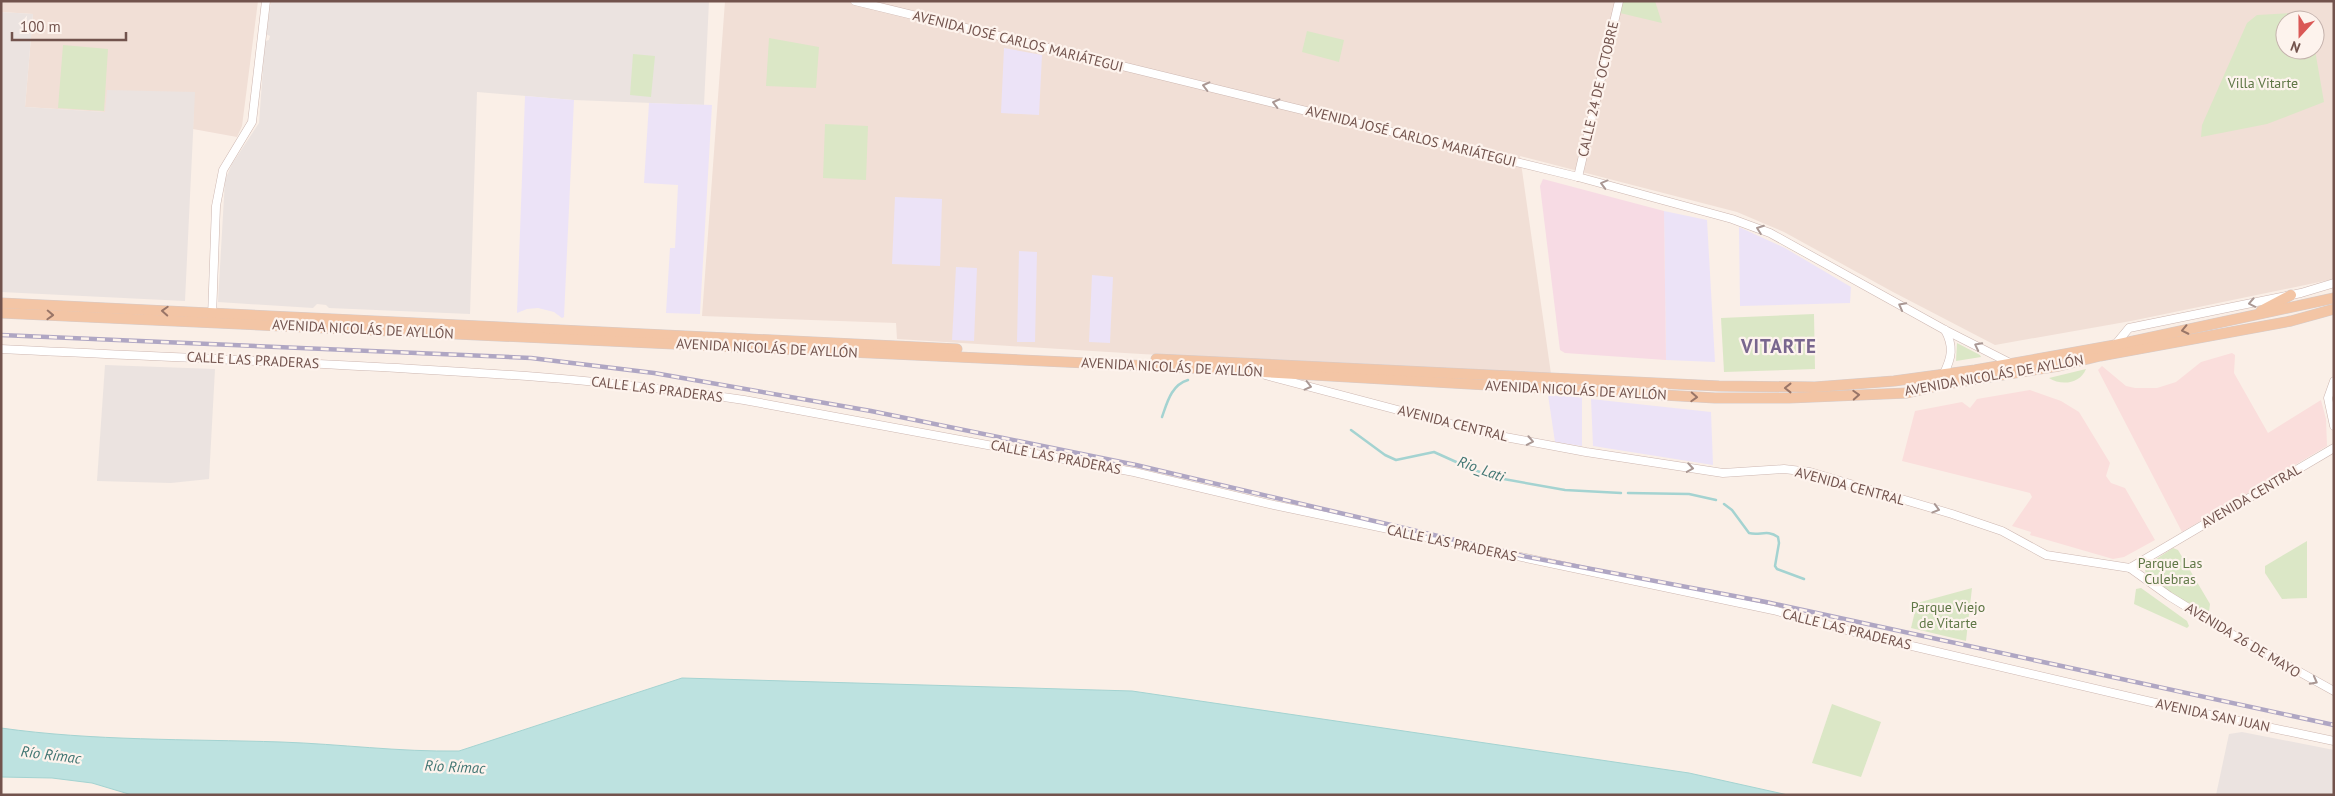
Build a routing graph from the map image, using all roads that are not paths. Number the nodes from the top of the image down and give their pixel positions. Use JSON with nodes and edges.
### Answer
{"nodes":[{"id":1,"x":266,"y":1,"type":"edge"},
{"id":2,"x":855,"y":1,"type":"edge"},
{"id":3,"x":1619,"y":1,"type":"edge"},
{"id":4,"x":1578,"y":177,"type":"junction"},
{"id":5,"x":2334,"y":283,"type":"edge"},
{"id":6,"x":2291,"y":295,"type":"junction"},
{"id":7,"x":2334,"y":298,"type":"edge"},
{"id":8,"x":1,"y":302,"type":"edge"},
{"id":9,"x":2334,"y":309,"type":"edge"},
{"id":10,"x":1,"y":313,"type":"edge"},
{"id":11,"x":212,"y":317,"type":"junction"},
{"id":12,"x":2250,"y":317,"type":"junction"},
{"id":13,"x":318,"y":323,"type":"junction"},
{"id":14,"x":1945,"y":330,"type":"junction"},
{"id":15,"x":2115,"y":345,"type":"junction"},
{"id":16,"x":1,"y":349,"type":"edge"},
{"id":17,"x":2010,"y":363,"type":"junction"},
{"id":18,"x":1244,"y":370,"type":"junction"},
{"id":19,"x":1943,"y":375,"type":"junction"},
{"id":20,"x":2334,"y":381,"type":"edge"},
{"id":21,"x":2334,"y":426,"type":"edge"},
{"id":22,"x":2334,"y":448,"type":"edge"},
{"id":23,"x":2130,"y":568,"type":"junction"},
{"id":24,"x":2092,"y":688,"type":"joint"},
{"id":25,"x":2334,"y":691,"type":"edge"},
{"id":26,"x":2334,"y":741,"type":"edge"}],
"edges":[{"from":1,"to":11,"type":"street"},
{"from":4,"to":2,"type":"street","name":"AVENIDA JOSÉ CARLOS MARIÁTEGUI","one_way":true},
{"from":3,"to":4,"type":"street","name":"CALLE 24 DE OCTOBRE"},
{"from":14,"to":4,"type":"street","name":"AVENIDA JOSÉ CARLOS MARIÁTEGUI","one_way":true},
{"from":5,"to":6,"type":"street"},
{"from":6,"to":12,"type":"main road"},
{"from":6,"to":15,"type":"street","one_way":true},
{"from":7,"to":12,"type":"main road","name":"AVENIDA NICOLÁS DE AYLLÓN"},
{"from":11,"to":8,"type":"main road","name":"AVENIDA NICOLÁS DE AYLLÓN","one_way":true},
{"from":18,"to":9,"type":"main road","name":"AVENIDA NICOLÁS DE AYLLÓN","one_way":true},
{"from":10,"to":11,"type":"main road","name":"AVENIDA NICOLÁS DE AYLLÓN","one_way":true},
{"from":11,"to":13,"type":"main road","name":"AVENIDA NICOLÁS DE AYLLÓN"},
{"from":12,"to":15,"type":"main road","name":"AVENIDA NICOLÁS DE AYLLÓN","one_way":true},
{"from":13,"to":18,"type":"main road","name":"AVENIDA NICOLÁS DE AYLLÓN"},
{"from":19,"to":13,"type":"main road","name":"AVENIDA NICOLÁS DE AYLLÓN","one_way":true},
{"from":17,"to":14,"type":"street","name":"AVENIDA JOSÉ CARLOS MARIÁTEGUI","one_way":true},
{"from":14,"to":19,"type":"street"},
{"from":15,"to":17,"type":"main road","name":"AVENIDA NICOLÁS DE AYLLÓN"},
{"from":16,"to":24,"type":"street","name":"CALLE LAS PRADERAS"},
{"from":17,"to":19,"type":"main road","name":"AVENIDA NICOLÁS DE AYLLÓN"},
{"from":18,"to":23,"type":"street","name":"AVENIDA CENTRAL","one_way":true},
{"from":20,"to":21,"type":"street"},
{"from":22,"to":23,"type":"street","name":"AVENIDA CENTRAL"},
{"from":23,"to":25,"type":"street","name":"AVENIDA 26 DE MAYO","one_way":true},
{"from":24,"to":26,"type":"street","name":"AVENIDA SAN JUAN"}]}
